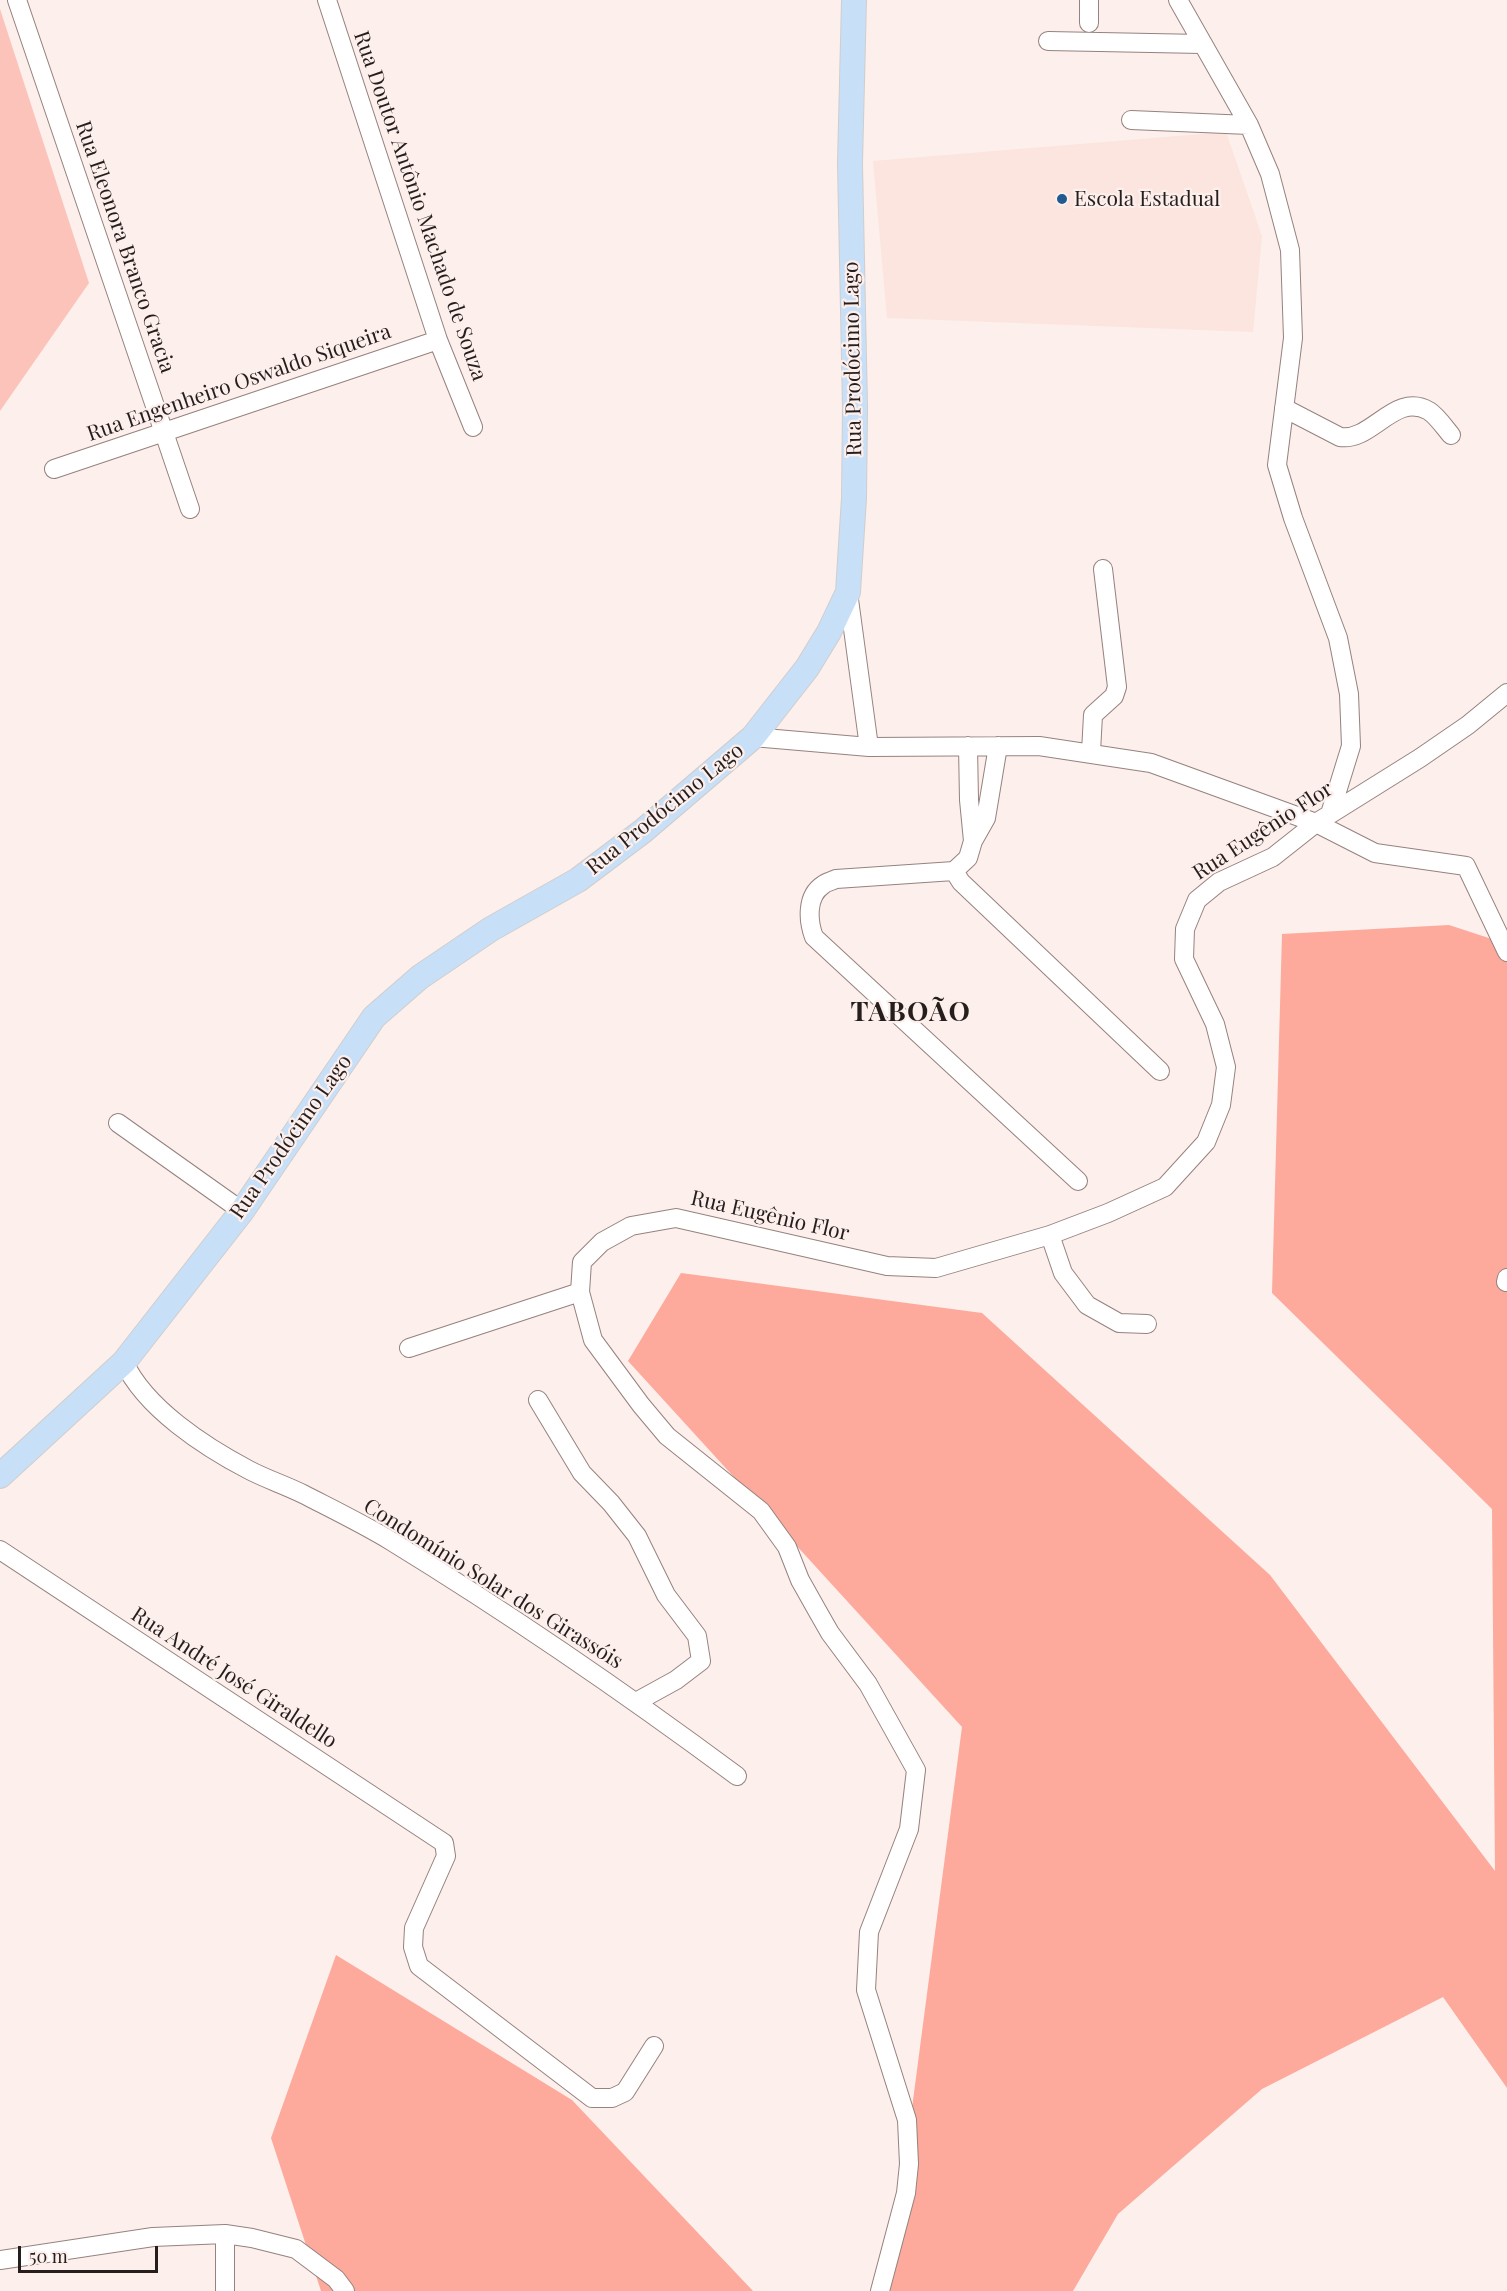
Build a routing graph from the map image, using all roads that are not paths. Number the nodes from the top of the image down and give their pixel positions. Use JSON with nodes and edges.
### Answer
{"nodes":[{"id":1,"x":17,"y":0,"type":"edge"},
{"id":2,"x":327,"y":0,"type":"edge"},
{"id":3,"x":854,"y":0,"type":"edge"},
{"id":4,"x":1089,"y":0,"type":"edge"},
{"id":5,"x":1178,"y":0,"type":"edge"},
{"id":6,"x":1089,"y":23,"type":"dead end"},
{"id":7,"x":1048,"y":41,"type":"dead end"},
{"id":8,"x":1202,"y":45,"type":"junction"},
{"id":9,"x":1131,"y":120,"type":"dead end"},
{"id":10,"x":1250,"y":125,"type":"junction"},
{"id":11,"x":438,"y":340,"type":"junction"},
{"id":12,"x":1284,"y":408,"type":"junction"},
{"id":13,"x":473,"y":427,"type":"dead end"},
{"id":14,"x":164,"y":430,"type":"junction"},
{"id":15,"x":1451,"y":435,"type":"dead end"},
{"id":16,"x":54,"y":469,"type":"dead end"},
{"id":17,"x":190,"y":509,"type":"dead end"},
{"id":18,"x":1103,"y":569,"type":"dead end"},
{"id":19,"x":848,"y":592,"type":"junction"},
{"id":20,"x":1507,"y":693,"type":"edge"},
{"id":21,"x":753,"y":737,"type":"junction"},
{"id":22,"x":968,"y":746,"type":"junction"},
{"id":23,"x":998,"y":746,"type":"junction"},
{"id":24,"x":869,"y":747,"type":"junction"},
{"id":25,"x":1091,"y":752,"type":"junction"},
{"id":26,"x":969,"y":800,"type":"junction"},
{"id":27,"x":988,"y":800,"type":"junction"},
{"id":28,"x":1323,"y":819,"type":"junction"},
{"id":29,"x":974,"y":841,"type":"junction"},
{"id":30,"x":954,"y":871,"type":"junction"},
{"id":31,"x":1507,"y":952,"type":"edge"},
{"id":32,"x":1160,"y":1071,"type":"dead end"},
{"id":33,"x":118,"y":1124,"type":"dead end"},
{"id":34,"x":1078,"y":1181,"type":"dead end"},
{"id":35,"x":242,"y":1211,"type":"junction"},
{"id":36,"x":1050,"y":1235,"type":"junction"},
{"id":37,"x":580,"y":1292,"type":"junction"},
{"id":38,"x":1147,"y":1324,"type":"dead end"},
{"id":39,"x":409,"y":1348,"type":"dead end"},
{"id":40,"x":124,"y":1362,"type":"junction"},
{"id":41,"x":538,"y":1400,"type":"dead end"},
{"id":42,"x":0,"y":1476,"type":"edge"},
{"id":43,"x":0,"y":1551,"type":"edge"},
{"id":44,"x":636,"y":1702,"type":"junction"},
{"id":45,"x":737,"y":1776,"type":"dead end"},
{"id":46,"x":654,"y":2046,"type":"dead end"},
{"id":47,"x":225,"y":2234,"type":"junction"},
{"id":48,"x":0,"y":2260,"type":"edge"},
{"id":49,"x":225,"y":2291,"type":"edge"},
{"id":50,"x":345,"y":2291,"type":"edge"},
{"id":51,"x":880,"y":2291,"type":"edge"}],
"edges":[{"from":1,"to":14,"type":"street","name":"Rua Eleonora Branco Gracia"},
{"from":2,"to":11,"type":"street","name":"Rua Doutor Antônio Machado de Souza"},
{"from":3,"to":19,"type":"main road","name":"Rua Prodócimo Lago"},
{"from":4,"to":6,"type":"street"},
{"from":5,"to":8,"type":"street"},
{"from":7,"to":8,"type":"street"},
{"from":8,"to":10,"type":"street"},
{"from":9,"to":10,"type":"street"},
{"from":10,"to":12,"type":"street"},
{"from":11,"to":13,"type":"street","name":"Rua Doutor Antônio Machado de Souza"},
{"from":11,"to":14,"type":"street","name":"Rua Engenheiro Oswaldo Siqueira"},
{"from":12,"to":15,"type":"street"},
{"from":12,"to":28,"type":"street"},
{"from":14,"to":16,"type":"street","name":"Rua Engenheiro Oswaldo Siqueira"},
{"from":14,"to":17,"type":"street","name":"Rua Eleonora Branco Gracia"},
{"from":18,"to":25,"type":"street"},
{"from":19,"to":21,"type":"main road","name":"Rua Prodócimo Lago"},
{"from":19,"to":24,"type":"street"},
{"from":20,"to":28,"type":"street","name":"Rua Eugênio Flor"},
{"from":21,"to":24,"type":"street"},
{"from":21,"to":35,"type":"main road","name":"Rua Prodócimo Lago"},
{"from":22,"to":23,"type":"street"},
{"from":22,"to":24,"type":"street"},
{"from":22,"to":26,"type":"street"},
{"from":23,"to":25,"type":"street"},
{"from":23,"to":27,"type":"street"},
{"from":25,"to":28,"type":"street"},
{"from":26,"to":27,"type":"street"},
{"from":26,"to":29,"type":"street"},
{"from":27,"to":29,"type":"street"},
{"from":28,"to":31,"type":"street"},
{"from":28,"to":36,"type":"street","name":"Rua Eugênio Flor"},
{"from":29,"to":30,"type":"street"},
{"from":30,"to":32,"type":"street"},
{"from":30,"to":34,"type":"street"},
{"from":33,"to":35,"type":"street"},
{"from":35,"to":40,"type":"main road","name":"Rua Prodócimo Lago"},
{"from":36,"to":37,"type":"street","name":"Rua Eugênio Flor"},
{"from":36,"to":38,"type":"street"},
{"from":37,"to":39,"type":"street"},
{"from":37,"to":51,"type":"street","name":"Rua Eugênio Flor"},
{"from":40,"to":42,"type":"main road","name":"Rua Prodócimo Lago"},
{"from":40,"to":44,"type":"street","name":"Condomínio Solar dos Girassóis"},
{"from":41,"to":44,"type":"street"},
{"from":43,"to":46,"type":"street","name":"Rua André José Giraldello"},
{"from":44,"to":45,"type":"street","name":"Condomínio Solar dos Girassóis"},
{"from":47,"to":48,"type":"street"},
{"from":47,"to":49,"type":"street"},
{"from":47,"to":50,"type":"street"}]}
